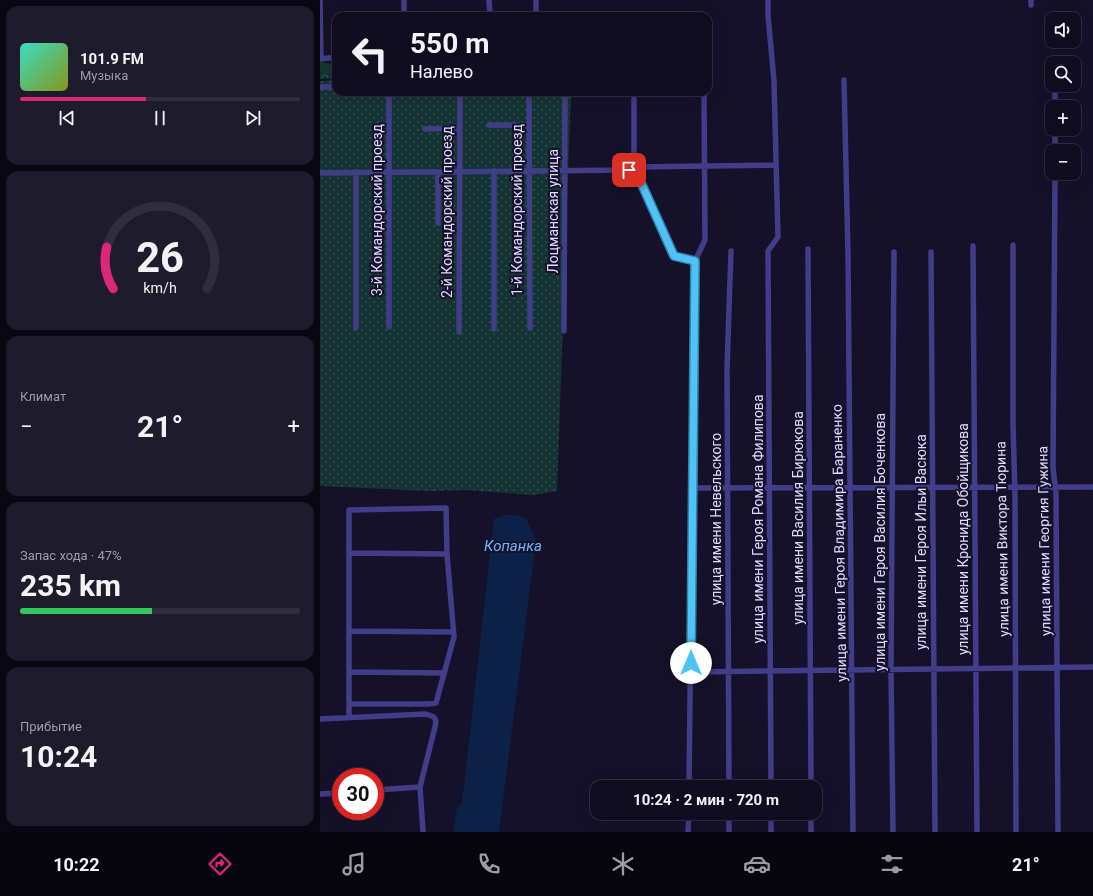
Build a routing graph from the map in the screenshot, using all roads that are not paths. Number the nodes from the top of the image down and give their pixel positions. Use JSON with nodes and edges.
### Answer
{"nodes":[{"id":1,"x":320,"y":0,"type":"edge"},
{"id":2,"x":404,"y":0,"type":"edge"},
{"id":3,"x":489,"y":0,"type":"edge"},
{"id":4,"x":536,"y":0,"type":"edge"},
{"id":5,"x":768,"y":0,"type":"edge"},
{"id":6,"x":404,"y":12,"type":"edge"},
{"id":7,"x":490,"y":12,"type":"edge"},
{"id":8,"x":536,"y":12,"type":"edge"},
{"id":9,"x":332,"y":58,"type":"edge"},
{"id":10,"x":320,"y":59,"type":"edge"},
{"id":11,"x":844,"y":80,"type":"dead end"},
{"id":12,"x":320,"y":87,"type":"edge"},
{"id":13,"x":332,"y":87,"type":"edge"},
{"id":14,"x":389,"y":96,"type":"edge"},
{"id":15,"x":460,"y":96,"type":"edge"},
{"id":16,"x":529,"y":96,"type":"edge"},
{"id":17,"x":565,"y":96,"type":"edge"},
{"id":18,"x":634,"y":96,"type":"edge"},
{"id":19,"x":704,"y":96,"type":"edge"},
{"id":20,"x":529,"y":124,"type":"junction"},
{"id":21,"x":489,"y":125,"type":"dead end"},
{"id":22,"x":459,"y":128,"type":"junction"},
{"id":23,"x":425,"y":129,"type":"dead end"},
{"id":24,"x":776,"y":165,"type":"junction"},
{"id":25,"x":634,"y":167,"type":"junction"},
{"id":26,"x":705,"y":167,"type":"junction"},
{"id":27,"x":459,"y":171,"type":"junction"},
{"id":28,"x":494,"y":171,"type":"junction"},
{"id":29,"x":528,"y":171,"type":"junction"},
{"id":30,"x":565,"y":171,"type":"junction"},
{"id":31,"x":356,"y":172,"type":"junction"},
{"id":32,"x":389,"y":172,"type":"junction"},
{"id":33,"x":438,"y":172,"type":"junction"},
{"id":34,"x":320,"y":173,"type":"edge"},
{"id":35,"x":1055,"y":180,"type":"edge"},
{"id":36,"x":438,"y":223,"type":"dead end"},
{"id":37,"x":1013,"y":245,"type":"dead end"},
{"id":38,"x":973,"y":246,"type":"dead end"},
{"id":39,"x":808,"y":249,"type":"dead end"},
{"id":40,"x":730,"y":251,"type":"dead end"},
{"id":41,"x":894,"y":252,"type":"dead end"},
{"id":42,"x":931,"y":252,"type":"dead end"},
{"id":43,"x":695,"y":261,"type":"junction"},
{"id":44,"x":388,"y":327,"type":"dead end"},
{"id":45,"x":356,"y":328,"type":"dead end"},
{"id":46,"x":530,"y":328,"type":"dead end"},
{"id":47,"x":494,"y":329,"type":"dead end"},
{"id":48,"x":564,"y":331,"type":"dead end"},
{"id":49,"x":459,"y":332,"type":"dead end"},
{"id":50,"x":728,"y":487,"type":"junction"},
{"id":51,"x":974,"y":487,"type":"junction"},
{"id":52,"x":1015,"y":487,"type":"junction"},
{"id":53,"x":1056,"y":487,"type":"junction"},
{"id":54,"x":1093,"y":487,"type":"edge"},
{"id":55,"x":692,"y":488,"type":"junction"},
{"id":56,"x":769,"y":488,"type":"junction"},
{"id":57,"x":810,"y":488,"type":"junction"},
{"id":58,"x":851,"y":488,"type":"junction"},
{"id":59,"x":892,"y":488,"type":"junction"},
{"id":60,"x":933,"y":488,"type":"junction"},
{"id":61,"x":349,"y":553,"type":"junction"},
{"id":62,"x":447,"y":554,"type":"junction"},
{"id":63,"x":350,"y":631,"type":"junction"},
{"id":64,"x":453,"y":632,"type":"junction"},
{"id":65,"x":1058,"y":667,"type":"junction"},
{"id":66,"x":1093,"y":667,"type":"edge"},
{"id":67,"x":934,"y":668,"type":"junction"},
{"id":68,"x":976,"y":668,"type":"junction"},
{"id":69,"x":1016,"y":668,"type":"junction"},
{"id":70,"x":891,"y":669,"type":"junction"},
{"id":71,"x":811,"y":670,"type":"junction"},
{"id":72,"x":852,"y":670,"type":"junction"},
{"id":73,"x":729,"y":671,"type":"junction"},
{"id":74,"x":770,"y":671,"type":"junction"},
{"id":75,"x":350,"y":672,"type":"junction"},
{"id":76,"x":691,"y":672,"type":"junction"},
{"id":77,"x":444,"y":673,"type":"junction"},
{"id":78,"x":350,"y":704,"type":"junction"},
{"id":79,"x":346,"y":718,"type":"junction"},
{"id":80,"x":320,"y":719,"type":"edge"},
{"id":81,"x":689,"y":780,"type":"edge"},
{"id":82,"x":729,"y":780,"type":"edge"},
{"id":83,"x":771,"y":780,"type":"edge"},
{"id":84,"x":811,"y":780,"type":"edge"},
{"id":85,"x":420,"y":787,"type":"junction"},
{"id":86,"x":384,"y":789,"type":"edge"},
{"id":87,"x":332,"y":793,"type":"edge"},
{"id":88,"x":320,"y":794,"type":"edge"},
{"id":89,"x":689,"y":820,"type":"edge"},
{"id":90,"x":729,"y":820,"type":"edge"},
{"id":91,"x":771,"y":820,"type":"edge"},
{"id":92,"x":811,"y":820,"type":"edge"},
{"id":93,"x":423,"y":832,"type":"edge"},
{"id":94,"x":688,"y":832,"type":"edge"},
{"id":95,"x":729,"y":832,"type":"edge"},
{"id":96,"x":771,"y":832,"type":"edge"},
{"id":97,"x":811,"y":832,"type":"edge"},
{"id":98,"x":853,"y":832,"type":"edge"},
{"id":99,"x":893,"y":832,"type":"edge"},
{"id":100,"x":935,"y":832,"type":"edge"},
{"id":101,"x":977,"y":832,"type":"edge"},
{"id":102,"x":1016,"y":832,"type":"edge"},
{"id":103,"x":1058,"y":832,"type":"edge"}],
"edges":[{"from":1,"to":10,"type":"street"},
{"from":2,"to":6,"type":"street"},
{"from":3,"to":7,"type":"street"},
{"from":4,"to":8,"type":"street"},
{"from":5,"to":24,"type":"street"},
{"from":9,"to":10,"type":"street"},
{"from":11,"to":58,"type":"street","name":"улица имени Героя Владимира Бараненко"},
{"from":12,"to":13,"type":"street"},
{"from":14,"to":32,"type":"street","name":"3-й Командорский проезд"},
{"from":15,"to":22,"type":"street","name":"2-й Командорский проезд"},
{"from":16,"to":20,"type":"street","name":"1-й Командорский проезд"},
{"from":17,"to":30,"type":"street","name":"Лоцманская улица"},
{"from":18,"to":25,"type":"street"},
{"from":19,"to":26,"type":"street"},
{"from":20,"to":21,"type":"street"},
{"from":20,"to":29,"type":"street","name":"1-й Командорский проезд"},
{"from":22,"to":23,"type":"street"},
{"from":22,"to":27,"type":"street","name":"2-й Командорский проезд"},
{"from":24,"to":26,"type":"street"},
{"from":24,"to":56,"type":"street","name":"улица имени Героя Романа Филипова"},
{"from":25,"to":26,"type":"street"},
{"from":25,"to":30,"type":"street"},
{"from":25,"to":43,"type":"street"},
{"from":26,"to":43,"type":"street"},
{"from":27,"to":28,"type":"street"},
{"from":27,"to":33,"type":"street"},
{"from":27,"to":49,"type":"street","name":"2-й Командорский проезд"},
{"from":28,"to":29,"type":"street"},
{"from":28,"to":47,"type":"street"},
{"from":29,"to":30,"type":"street"},
{"from":29,"to":46,"type":"street","name":"1-й Командорский проезд"},
{"from":30,"to":48,"type":"street","name":"Лоцманская улица"},
{"from":31,"to":32,"type":"street"},
{"from":31,"to":34,"type":"street"},
{"from":31,"to":45,"type":"street"},
{"from":32,"to":33,"type":"street"},
{"from":32,"to":44,"type":"street","name":"3-й Командорский проезд"},
{"from":33,"to":36,"type":"street"},
{"from":35,"to":53,"type":"street","name":"улица имени Георгия Гужина"},
{"from":37,"to":52,"type":"street","name":"улица имени Виктора Тюрина"},
{"from":38,"to":51,"type":"street","name":"улица имени Кронида Обойщикова"},
{"from":39,"to":57,"type":"street","name":"улица имени Василия Бирюкова"},
{"from":40,"to":50,"type":"street","name":"улица имени Невельского"},
{"from":41,"to":59,"type":"street","name":"улица имени Героя Василия Боченкова"},
{"from":42,"to":60,"type":"street","name":"улица имени Героя Ильи Васюка"},
{"from":43,"to":55,"type":"street"},
{"from":50,"to":55,"type":"street"},
{"from":50,"to":56,"type":"street"},
{"from":50,"to":73,"type":"street","name":"улица имени Невельского"},
{"from":51,"to":52,"type":"street"},
{"from":51,"to":60,"type":"street"},
{"from":51,"to":68,"type":"street","name":"улица имени Кронида Обойщикова"},
{"from":52,"to":53,"type":"street"},
{"from":52,"to":69,"type":"street","name":"улица имени Виктора Тюрина"},
{"from":53,"to":54,"type":"street"},
{"from":53,"to":65,"type":"street","name":"улица имени Георгия Гужина"},
{"from":55,"to":76,"type":"street"},
{"from":56,"to":57,"type":"street"},
{"from":56,"to":74,"type":"street","name":"улица имени Героя Романа Филипова"},
{"from":57,"to":58,"type":"street"},
{"from":57,"to":71,"type":"street","name":"улица имени Василия Бирюкова"},
{"from":58,"to":59,"type":"street"},
{"from":58,"to":72,"type":"street","name":"улица имени Героя Владимира Бараненко"},
{"from":59,"to":60,"type":"street"},
{"from":59,"to":70,"type":"street","name":"улица имени Героя Василия Боченкова"},
{"from":60,"to":67,"type":"street","name":"улица имени Героя Ильи Васюка"},
{"from":61,"to":62,"type":"street"},
{"from":61,"to":62,"type":"street"},
{"from":61,"to":63,"type":"street"},
{"from":62,"to":64,"type":"street"},
{"from":63,"to":64,"type":"street"},
{"from":63,"to":75,"type":"street"},
{"from":64,"to":77,"type":"street"},
{"from":65,"to":66,"type":"street"},
{"from":65,"to":69,"type":"street"},
{"from":65,"to":103,"type":"street","name":"улица имени Георгия Гужина"},
{"from":67,"to":68,"type":"street"},
{"from":67,"to":70,"type":"street"},
{"from":67,"to":100,"type":"street","name":"улица имени Героя Ильи Васюка"},
{"from":68,"to":69,"type":"street"},
{"from":68,"to":101,"type":"street","name":"улица имени Кронида Обойщикова"},
{"from":69,"to":102,"type":"street","name":"улица имени Виктора Тюрина"},
{"from":70,"to":72,"type":"street"},
{"from":70,"to":99,"type":"street","name":"улица имени Героя Василия Боченкова"},
{"from":71,"to":72,"type":"street"},
{"from":71,"to":74,"type":"street"},
{"from":71,"to":84,"type":"street","name":"улица имени Василия Бирюкова"},
{"from":72,"to":98,"type":"street","name":"улица имени Героя Владимира Бараненко"},
{"from":73,"to":74,"type":"street"},
{"from":73,"to":76,"type":"street"},
{"from":73,"to":82,"type":"street","name":"улица имени Невельского"},
{"from":74,"to":83,"type":"street","name":"улица имени Героя Романа Филипова"},
{"from":75,"to":77,"type":"street"},
{"from":75,"to":78,"type":"street"},
{"from":76,"to":81,"type":"street"},
{"from":77,"to":78,"type":"street"},
{"from":78,"to":79,"type":"street"},
{"from":79,"to":80,"type":"street"},
{"from":79,"to":85,"type":"street"},
{"from":85,"to":86,"type":"street"},
{"from":85,"to":93,"type":"street"},
{"from":87,"to":88,"type":"street"},
{"from":89,"to":94,"type":"street"},
{"from":90,"to":95,"type":"street"},
{"from":91,"to":96,"type":"street"},
{"from":92,"to":97,"type":"street"}]}
